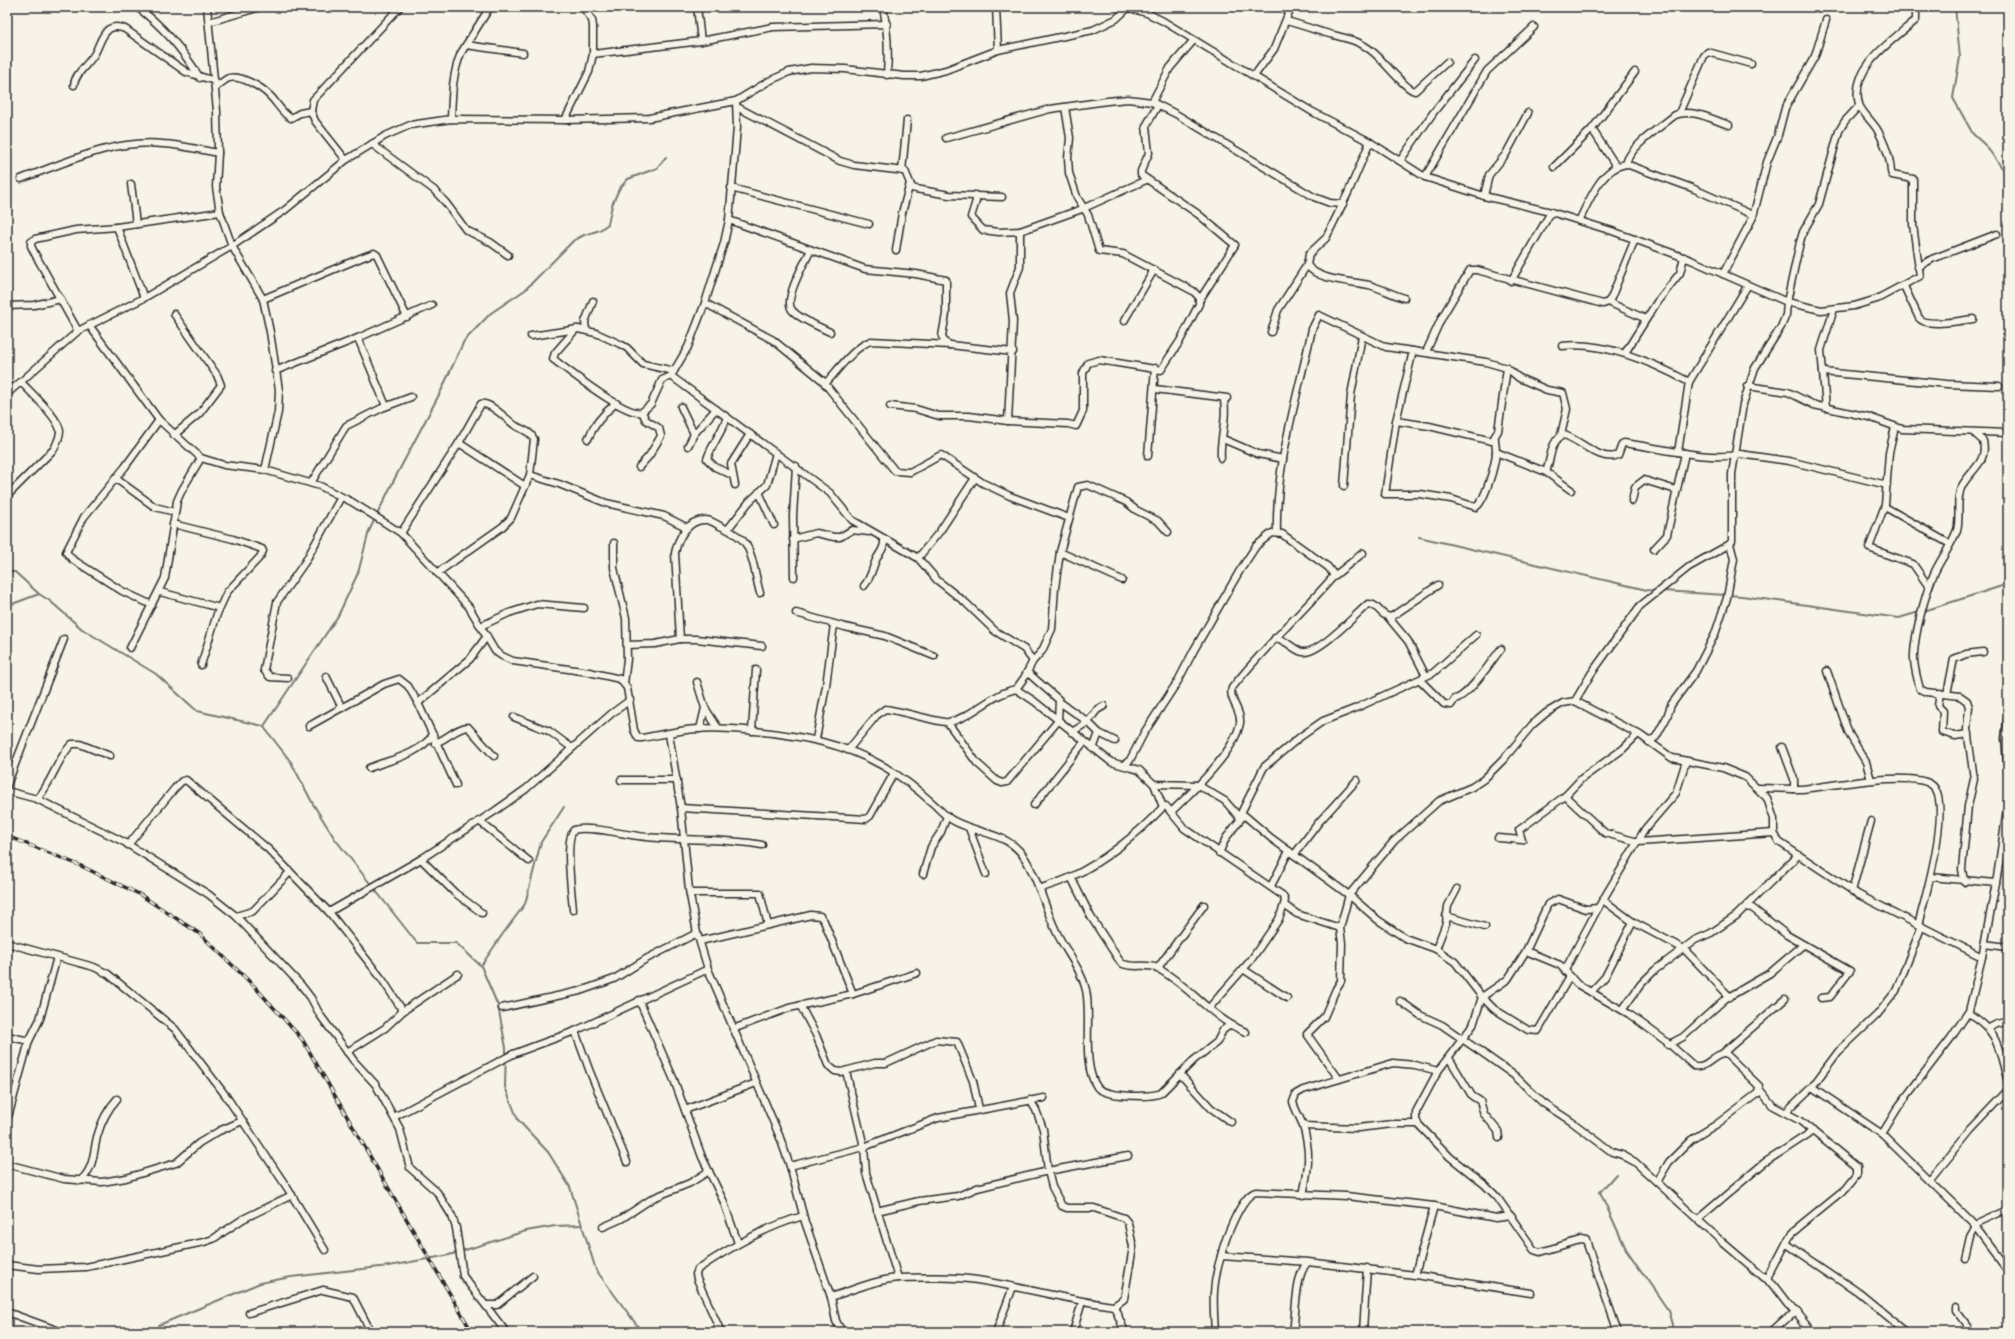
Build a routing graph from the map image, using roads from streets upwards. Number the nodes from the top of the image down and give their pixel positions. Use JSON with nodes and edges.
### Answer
{"nodes":[{"id":1,"x":137,"y":7,"type":"edge"},
{"id":2,"x":207,"y":7,"type":"edge"},
{"id":3,"x":260,"y":7,"type":"edge"},
{"id":4,"x":400,"y":7,"type":"edge"},
{"id":5,"x":490,"y":7,"type":"edge"},
{"id":6,"x":583,"y":7,"type":"edge"},
{"id":7,"x":696,"y":7,"type":"edge"},
{"id":8,"x":883,"y":7,"type":"edge"},
{"id":9,"x":996,"y":7,"type":"edge"},
{"id":10,"x":1291,"y":7,"type":"edge"},
{"id":11,"x":1914,"y":7,"type":"edge"},
{"id":12,"x":1129,"y":8,"type":"edge"},
{"id":13,"x":1826,"y":20,"type":"dead end"},
{"id":14,"x":1286,"y":21,"type":"junction"},
{"id":15,"x":209,"y":22,"type":"junction"},
{"id":16,"x":886,"y":24,"type":"junction"},
{"id":17,"x":1534,"y":27,"type":"dead end"},
{"id":18,"x":701,"y":41,"type":"junction"},
{"id":19,"x":1193,"y":41,"type":"junction"},
{"id":20,"x":466,"y":45,"type":"junction"},
{"id":21,"x":998,"y":50,"type":"junction"},
{"id":22,"x":523,"y":53,"type":"dead end"},
{"id":23,"x":593,"y":54,"type":"junction"},
{"id":24,"x":1475,"y":60,"type":"dead end"},
{"id":25,"x":1447,"y":62,"type":"dead end"},
{"id":26,"x":1751,"y":64,"type":"dead end"},
{"id":27,"x":1635,"y":72,"type":"dead end"},
{"id":28,"x":887,"y":75,"type":"junction"},
{"id":29,"x":1254,"y":76,"type":"junction"},
{"id":30,"x":200,"y":78,"type":"junction"},
{"id":31,"x":215,"y":84,"type":"junction"},
{"id":32,"x":74,"y":85,"type":"dead end"},
{"id":33,"x":1155,"y":103,"type":"junction"},
{"id":34,"x":737,"y":104,"type":"junction"},
{"id":35,"x":1859,"y":106,"type":"junction"},
{"id":36,"x":1065,"y":107,"type":"junction"},
{"id":37,"x":311,"y":111,"type":"junction"},
{"id":38,"x":1528,"y":113,"type":"dead end"},
{"id":39,"x":1679,"y":113,"type":"junction"},
{"id":40,"x":451,"y":119,"type":"junction"},
{"id":41,"x":565,"y":120,"type":"junction"},
{"id":42,"x":907,"y":120,"type":"dead end"},
{"id":43,"x":1730,"y":125,"type":"dead end"},
{"id":44,"x":1592,"y":129,"type":"junction"},
{"id":45,"x":946,"y":138,"type":"dead end"},
{"id":46,"x":1370,"y":142,"type":"junction"},
{"id":47,"x":372,"y":144,"type":"junction"},
{"id":48,"x":218,"y":153,"type":"junction"},
{"id":49,"x":346,"y":160,"type":"junction"},
{"id":50,"x":1400,"y":161,"type":"junction"},
{"id":51,"x":1626,"y":164,"type":"junction"},
{"id":52,"x":1616,"y":166,"type":"junction"},
{"id":53,"x":1554,"y":168,"type":"dead end"},
{"id":54,"x":902,"y":171,"type":"junction"},
{"id":55,"x":1425,"y":177,"type":"junction"},
{"id":56,"x":21,"y":179,"type":"dead end"},
{"id":57,"x":1146,"y":180,"type":"junction"},
{"id":58,"x":910,"y":183,"type":"junction"},
{"id":59,"x":132,"y":184,"type":"dead end"},
{"id":60,"x":731,"y":188,"type":"junction"},
{"id":61,"x":975,"y":195,"type":"junction"},
{"id":62,"x":1484,"y":196,"type":"junction"},
{"id":63,"x":1002,"y":197,"type":"dead end"},
{"id":64,"x":1342,"y":204,"type":"junction"},
{"id":65,"x":1082,"y":208,"type":"junction"},
{"id":66,"x":220,"y":212,"type":"junction"},
{"id":67,"x":1551,"y":212,"type":"junction"},
{"id":68,"x":1754,"y":215,"type":"junction"},
{"id":69,"x":729,"y":220,"type":"junction"},
{"id":70,"x":1579,"y":221,"type":"junction"},
{"id":71,"x":136,"y":224,"type":"junction"},
{"id":72,"x":870,"y":224,"type":"dead end"},
{"id":73,"x":117,"y":227,"type":"junction"},
{"id":74,"x":1020,"y":231,"type":"junction"},
{"id":75,"x":1997,"y":234,"type":"dead end"},
{"id":76,"x":1635,"y":239,"type":"junction"},
{"id":77,"x":232,"y":246,"type":"junction"},
{"id":78,"x":811,"y":250,"type":"junction"},
{"id":79,"x":896,"y":250,"type":"dead end"},
{"id":80,"x":508,"y":255,"type":"dead end"},
{"id":81,"x":1684,"y":258,"type":"junction"},
{"id":82,"x":1307,"y":266,"type":"junction"},
{"id":83,"x":1918,"y":267,"type":"junction"},
{"id":84,"x":1154,"y":270,"type":"junction"},
{"id":85,"x":1723,"y":274,"type":"junction"},
{"id":86,"x":1511,"y":280,"type":"junction"},
{"id":87,"x":1748,"y":285,"type":"junction"},
{"id":88,"x":1904,"y":286,"type":"junction"},
{"id":89,"x":61,"y":298,"type":"junction"},
{"id":90,"x":144,"y":298,"type":"junction"},
{"id":91,"x":1404,"y":298,"type":"dead end"},
{"id":92,"x":263,"y":300,"type":"junction"},
{"id":93,"x":593,"y":301,"type":"dead end"},
{"id":94,"x":1199,"y":301,"type":"junction"},
{"id":95,"x":1608,"y":302,"type":"junction"},
{"id":96,"x":1787,"y":302,"type":"junction"},
{"id":97,"x":705,"y":303,"type":"junction"},
{"id":98,"x":432,"y":305,"type":"dead end"},
{"id":99,"x":7,"y":306,"type":"edge"},
{"id":100,"x":1834,"y":309,"type":"junction"},
{"id":101,"x":174,"y":314,"type":"dead end"},
{"id":102,"x":407,"y":317,"type":"junction"},
{"id":103,"x":1646,"y":319,"type":"junction"},
{"id":104,"x":1974,"y":319,"type":"dead end"},
{"id":105,"x":1124,"y":321,"type":"dead end"},
{"id":106,"x":89,"y":325,"type":"junction"},
{"id":107,"x":576,"y":329,"type":"junction"},
{"id":108,"x":586,"y":330,"type":"junction"},
{"id":109,"x":78,"y":331,"type":"junction"},
{"id":110,"x":830,"y":332,"type":"dead end"},
{"id":111,"x":1271,"y":332,"type":"dead end"},
{"id":112,"x":531,"y":336,"type":"dead end"},
{"id":113,"x":1362,"y":336,"type":"junction"},
{"id":114,"x":358,"y":338,"type":"junction"},
{"id":115,"x":950,"y":345,"type":"junction"},
{"id":116,"x":1562,"y":346,"type":"dead end"},
{"id":117,"x":1412,"y":351,"type":"junction"},
{"id":118,"x":1012,"y":352,"type":"junction"},
{"id":119,"x":1426,"y":352,"type":"junction"},
{"id":120,"x":1625,"y":354,"type":"junction"},
{"id":121,"x":1156,"y":368,"type":"junction"},
{"id":122,"x":1507,"y":368,"type":"junction"},
{"id":123,"x":275,"y":371,"type":"junction"},
{"id":124,"x":1823,"y":372,"type":"junction"},
{"id":125,"x":673,"y":374,"type":"junction"},
{"id":126,"x":21,"y":382,"type":"junction"},
{"id":127,"x":1689,"y":382,"type":"junction"},
{"id":128,"x":825,"y":384,"type":"junction"},
{"id":129,"x":1747,"y":386,"type":"junction"},
{"id":130,"x":1999,"y":386,"type":"dead end"},
{"id":131,"x":1155,"y":389,"type":"junction"},
{"id":132,"x":7,"y":394,"type":"edge"},
{"id":133,"x":411,"y":397,"type":"dead end"},
{"id":134,"x":616,"y":403,"type":"junction"},
{"id":135,"x":386,"y":406,"type":"junction"},
{"id":136,"x":890,"y":406,"type":"dead end"},
{"id":137,"x":681,"y":407,"type":"dead end"},
{"id":138,"x":1826,"y":408,"type":"junction"},
{"id":139,"x":716,"y":409,"type":"junction"},
{"id":140,"x":642,"y":412,"type":"junction"},
{"id":141,"x":727,"y":416,"type":"junction"},
{"id":142,"x":159,"y":420,"type":"junction"},
{"id":143,"x":1008,"y":421,"type":"junction"},
{"id":144,"x":1396,"y":421,"type":"junction"},
{"id":145,"x":1895,"y":427,"type":"junction"},
{"id":146,"x":1973,"y":432,"type":"junction"},
{"id":147,"x":2008,"y":433,"type":"edge"},
{"id":148,"x":694,"y":434,"type":"junction"},
{"id":149,"x":750,"y":434,"type":"junction"},
{"id":150,"x":174,"y":435,"type":"junction"},
{"id":151,"x":1561,"y":435,"type":"junction"},
{"id":152,"x":1495,"y":438,"type":"junction"},
{"id":153,"x":588,"y":439,"type":"dead end"},
{"id":154,"x":1223,"y":439,"type":"junction"},
{"id":155,"x":459,"y":443,"type":"junction"},
{"id":156,"x":688,"y":446,"type":"dead end"},
{"id":157,"x":1496,"y":452,"type":"junction"},
{"id":158,"x":1678,"y":452,"type":"junction"},
{"id":159,"x":776,"y":453,"type":"junction"},
{"id":160,"x":1685,"y":453,"type":"junction"},
{"id":161,"x":1148,"y":456,"type":"dead end"},
{"id":162,"x":1734,"y":456,"type":"junction"},
{"id":163,"x":201,"y":458,"type":"junction"},
{"id":164,"x":1221,"y":458,"type":"dead end"},
{"id":165,"x":1283,"y":459,"type":"junction"},
{"id":166,"x":639,"y":466,"type":"dead end"},
{"id":167,"x":796,"y":466,"type":"junction"},
{"id":168,"x":264,"y":470,"type":"junction"},
{"id":169,"x":1546,"y":472,"type":"junction"},
{"id":170,"x":530,"y":475,"type":"junction"},
{"id":171,"x":732,"y":476,"type":"junction"},
{"id":172,"x":115,"y":478,"type":"junction"},
{"id":173,"x":975,"y":478,"type":"junction"},
{"id":174,"x":312,"y":483,"type":"junction"},
{"id":175,"x":735,"y":485,"type":"dead end"},
{"id":176,"x":1887,"y":485,"type":"junction"},
{"id":177,"x":525,"y":486,"type":"junction"},
{"id":178,"x":1344,"y":486,"type":"dead end"},
{"id":179,"x":1571,"y":490,"type":"dead end"},
{"id":180,"x":1676,"y":490,"type":"junction"},
{"id":181,"x":759,"y":492,"type":"junction"},
{"id":182,"x":7,"y":496,"type":"edge"},
{"id":183,"x":340,"y":497,"type":"junction"},
{"id":184,"x":1632,"y":501,"type":"dead end"},
{"id":185,"x":1884,"y":507,"type":"junction"},
{"id":186,"x":175,"y":512,"type":"junction"},
{"id":187,"x":1069,"y":518,"type":"junction"},
{"id":188,"x":173,"y":524,"type":"junction"},
{"id":189,"x":774,"y":525,"type":"dead end"},
{"id":190,"x":686,"y":527,"type":"junction"},
{"id":191,"x":728,"y":529,"type":"junction"},
{"id":192,"x":872,"y":532,"type":"junction"},
{"id":193,"x":1168,"y":532,"type":"dead end"},
{"id":194,"x":1277,"y":533,"type":"junction"},
{"id":195,"x":401,"y":534,"type":"junction"},
{"id":196,"x":793,"y":539,"type":"junction"},
{"id":197,"x":884,"y":540,"type":"junction"},
{"id":198,"x":614,"y":543,"type":"dead end"},
{"id":199,"x":1730,"y":544,"type":"junction"},
{"id":200,"x":1950,"y":544,"type":"junction"},
{"id":201,"x":1654,"y":549,"type":"dead end"},
{"id":202,"x":1060,"y":552,"type":"junction"},
{"id":203,"x":1363,"y":553,"type":"dead end"},
{"id":204,"x":918,"y":558,"type":"junction"},
{"id":205,"x":437,"y":573,"type":"junction"},
{"id":206,"x":794,"y":577,"type":"dead end"},
{"id":207,"x":1333,"y":577,"type":"junction"},
{"id":208,"x":1122,"y":580,"type":"dead end"},
{"id":209,"x":1438,"y":585,"type":"dead end"},
{"id":210,"x":864,"y":586,"type":"dead end"},
{"id":211,"x":1929,"y":587,"type":"junction"},
{"id":212,"x":160,"y":592,"type":"junction"},
{"id":213,"x":760,"y":593,"type":"dead end"},
{"id":214,"x":152,"y":605,"type":"junction"},
{"id":215,"x":220,"y":608,"type":"junction"},
{"id":216,"x":584,"y":608,"type":"dead end"},
{"id":217,"x":796,"y":613,"type":"dead end"},
{"id":218,"x":1388,"y":617,"type":"junction"},
{"id":219,"x":834,"y":624,"type":"junction"},
{"id":220,"x":482,"y":626,"type":"junction"},
{"id":221,"x":1476,"y":635,"type":"dead end"},
{"id":222,"x":486,"y":636,"type":"junction"},
{"id":223,"x":1275,"y":638,"type":"junction"},
{"id":224,"x":64,"y":639,"type":"dead end"},
{"id":225,"x":680,"y":639,"type":"junction"},
{"id":226,"x":627,"y":645,"type":"junction"},
{"id":227,"x":762,"y":646,"type":"dead end"},
{"id":228,"x":130,"y":648,"type":"dead end"},
{"id":229,"x":1501,"y":649,"type":"dead end"},
{"id":230,"x":1983,"y":652,"type":"dead end"},
{"id":231,"x":934,"y":656,"type":"dead end"},
{"id":232,"x":1033,"y":661,"type":"junction"},
{"id":233,"x":201,"y":665,"type":"dead end"},
{"id":234,"x":756,"y":670,"type":"dead end"},
{"id":235,"x":1827,"y":671,"type":"dead end"},
{"id":236,"x":1027,"y":672,"type":"junction"},
{"id":237,"x":326,"y":676,"type":"dead end"},
{"id":238,"x":1426,"y":676,"type":"junction"},
{"id":239,"x":288,"y":678,"type":"dead end"},
{"id":240,"x":1420,"y":680,"type":"junction"},
{"id":241,"x":697,"y":682,"type":"dead end"},
{"id":242,"x":624,"y":684,"type":"junction"},
{"id":243,"x":1016,"y":689,"type":"junction"},
{"id":244,"x":1944,"y":694,"type":"junction"},
{"id":245,"x":630,"y":700,"type":"junction"},
{"id":246,"x":1575,"y":701,"type":"junction"},
{"id":247,"x":418,"y":703,"type":"junction"},
{"id":248,"x":1061,"y":703,"type":"junction"},
{"id":249,"x":1104,"y":706,"type":"dead end"},
{"id":250,"x":342,"y":708,"type":"junction"},
{"id":251,"x":705,"y":708,"type":"junction"},
{"id":252,"x":2008,"y":714,"type":"edge"},
{"id":253,"x":514,"y":717,"type":"dead end"},
{"id":254,"x":1058,"y":721,"type":"junction"},
{"id":255,"x":1088,"y":722,"type":"junction"},
{"id":256,"x":948,"y":723,"type":"junction"},
{"id":257,"x":309,"y":726,"type":"dead end"},
{"id":258,"x":700,"y":728,"type":"junction"},
{"id":259,"x":718,"y":728,"type":"junction"},
{"id":260,"x":2007,"y":728,"type":"edge"},
{"id":261,"x":752,"y":731,"type":"junction"},
{"id":262,"x":1072,"y":732,"type":"junction"},
{"id":263,"x":1099,"y":733,"type":"junction"},
{"id":264,"x":669,"y":734,"type":"junction"},
{"id":265,"x":1638,"y":734,"type":"junction"},
{"id":266,"x":1968,"y":734,"type":"junction"},
{"id":267,"x":432,"y":735,"type":"junction"},
{"id":268,"x":816,"y":739,"type":"junction"},
{"id":269,"x":1114,"y":741,"type":"dead end"},
{"id":270,"x":1084,"y":742,"type":"junction"},
{"id":271,"x":1649,"y":742,"type":"junction"},
{"id":272,"x":435,"y":743,"type":"junction"},
{"id":273,"x":1782,"y":747,"type":"dead end"},
{"id":274,"x":572,"y":748,"type":"junction"},
{"id":275,"x":1093,"y":749,"type":"junction"},
{"id":276,"x":848,"y":750,"type":"junction"},
{"id":277,"x":110,"y":756,"type":"dead end"},
{"id":278,"x":494,"y":756,"type":"dead end"},
{"id":279,"x":1686,"y":761,"type":"junction"},
{"id":280,"x":1124,"y":765,"type":"junction"},
{"id":281,"x":368,"y":768,"type":"dead end"},
{"id":282,"x":894,"y":773,"type":"junction"},
{"id":283,"x":2008,"y":774,"type":"edge"},
{"id":284,"x":621,"y":780,"type":"dead end"},
{"id":285,"x":677,"y":780,"type":"junction"},
{"id":286,"x":1356,"y":780,"type":"dead end"},
{"id":287,"x":1871,"y":780,"type":"junction"},
{"id":288,"x":7,"y":784,"type":"edge"},
{"id":289,"x":1154,"y":784,"type":"junction"},
{"id":290,"x":456,"y":785,"type":"dead end"},
{"id":291,"x":1198,"y":785,"type":"junction"},
{"id":292,"x":1758,"y":788,"type":"junction"},
{"id":293,"x":1794,"y":789,"type":"junction"},
{"id":294,"x":7,"y":791,"type":"edge"},
{"id":295,"x":1565,"y":796,"type":"junction"},
{"id":296,"x":37,"y":799,"type":"junction"},
{"id":297,"x":2008,"y":803,"type":"edge"},
{"id":298,"x":1034,"y":805,"type":"dead end"},
{"id":299,"x":682,"y":808,"type":"junction"},
{"id":300,"x":1163,"y":808,"type":"junction"},
{"id":301,"x":1171,"y":812,"type":"junction"},
{"id":302,"x":947,"y":816,"type":"junction"},
{"id":303,"x":1241,"y":816,"type":"junction"},
{"id":304,"x":479,"y":821,"type":"junction"},
{"id":305,"x":1871,"y":821,"type":"dead end"},
{"id":306,"x":970,"y":828,"type":"junction"},
{"id":307,"x":1774,"y":833,"type":"junction"},
{"id":308,"x":1498,"y":838,"type":"dead end"},
{"id":309,"x":685,"y":840,"type":"junction"},
{"id":310,"x":1638,"y":842,"type":"junction"},
{"id":311,"x":128,"y":845,"type":"junction"},
{"id":312,"x":762,"y":845,"type":"dead end"},
{"id":313,"x":1219,"y":853,"type":"junction"},
{"id":314,"x":1292,"y":853,"type":"junction"},
{"id":315,"x":1798,"y":855,"type":"junction"},
{"id":316,"x":421,"y":859,"type":"junction"},
{"id":317,"x":529,"y":861,"type":"dead end"},
{"id":318,"x":290,"y":872,"type":"junction"},
{"id":319,"x":924,"y":874,"type":"dead end"},
{"id":320,"x":986,"y":874,"type":"dead end"},
{"id":321,"x":1071,"y":877,"type":"junction"},
{"id":322,"x":1931,"y":877,"type":"junction"},
{"id":323,"x":1964,"y":882,"type":"junction"},
{"id":324,"x":1996,"y":883,"type":"junction"},
{"id":325,"x":1271,"y":886,"type":"junction"},
{"id":326,"x":1039,"y":889,"type":"junction"},
{"id":327,"x":1457,"y":889,"type":"dead end"},
{"id":328,"x":1852,"y":891,"type":"junction"},
{"id":329,"x":690,"y":893,"type":"junction"},
{"id":330,"x":1349,"y":895,"type":"junction"},
{"id":331,"x":1603,"y":900,"type":"junction"},
{"id":332,"x":1204,"y":905,"type":"dead end"},
{"id":333,"x":1284,"y":905,"type":"junction"},
{"id":334,"x":1746,"y":907,"type":"junction"},
{"id":335,"x":1598,"y":908,"type":"junction"},
{"id":336,"x":573,"y":910,"type":"dead end"},
{"id":337,"x":329,"y":912,"type":"junction"},
{"id":338,"x":482,"y":914,"type":"dead end"},
{"id":339,"x":236,"y":916,"type":"junction"},
{"id":340,"x":1446,"y":916,"type":"junction"},
{"id":341,"x":1633,"y":922,"type":"junction"},
{"id":342,"x":768,"y":925,"type":"junction"},
{"id":343,"x":1920,"y":926,"type":"junction"},
{"id":344,"x":1485,"y":927,"type":"dead end"},
{"id":345,"x":1340,"y":928,"type":"junction"},
{"id":346,"x":697,"y":933,"type":"junction"},
{"id":347,"x":700,"y":941,"type":"junction"},
{"id":348,"x":7,"y":943,"type":"edge"},
{"id":349,"x":1984,"y":944,"type":"junction"},
{"id":350,"x":1803,"y":945,"type":"junction"},
{"id":351,"x":2008,"y":947,"type":"edge"},
{"id":352,"x":1436,"y":949,"type":"junction"},
{"id":353,"x":1684,"y":949,"type":"junction"},
{"id":354,"x":1526,"y":951,"type":"junction"},
{"id":355,"x":58,"y":957,"type":"junction"},
{"id":356,"x":1982,"y":957,"type":"junction"},
{"id":357,"x":708,"y":969,"type":"junction"},
{"id":358,"x":1157,"y":969,"type":"junction"},
{"id":359,"x":1243,"y":969,"type":"junction"},
{"id":360,"x":1565,"y":970,"type":"junction"},
{"id":361,"x":917,"y":973,"type":"dead end"},
{"id":362,"x":458,"y":974,"type":"dead end"},
{"id":363,"x":1570,"y":976,"type":"junction"},
{"id":364,"x":1591,"y":992,"type":"junction"},
{"id":365,"x":853,"y":994,"type":"junction"},
{"id":366,"x":1482,"y":997,"type":"junction"},
{"id":367,"x":1730,"y":997,"type":"junction"},
{"id":368,"x":1287,"y":998,"type":"dead end"},
{"id":369,"x":1821,"y":998,"type":"dead end"},
{"id":370,"x":1785,"y":999,"type":"dead end"},
{"id":371,"x":639,"y":1000,"type":"junction"},
{"id":372,"x":1400,"y":1001,"type":"dead end"},
{"id":373,"x":800,"y":1005,"type":"junction"},
{"id":374,"x":502,"y":1008,"type":"dead end"},
{"id":375,"x":1209,"y":1008,"type":"junction"},
{"id":376,"x":1623,"y":1009,"type":"junction"},
{"id":377,"x":403,"y":1011,"type":"junction"},
{"id":378,"x":1968,"y":1013,"type":"junction"},
{"id":379,"x":2008,"y":1022,"type":"edge"},
{"id":380,"x":1230,"y":1025,"type":"junction"},
{"id":381,"x":1989,"y":1028,"type":"junction"},
{"id":382,"x":733,"y":1029,"type":"junction"},
{"id":383,"x":575,"y":1031,"type":"junction"},
{"id":384,"x":1246,"y":1032,"type":"dead end"},
{"id":385,"x":7,"y":1036,"type":"edge"},
{"id":386,"x":1463,"y":1039,"type":"junction"},
{"id":387,"x":29,"y":1041,"type":"junction"},
{"id":388,"x":1668,"y":1045,"type":"junction"},
{"id":389,"x":347,"y":1052,"type":"junction"},
{"id":390,"x":1723,"y":1053,"type":"junction"},
{"id":391,"x":1449,"y":1058,"type":"junction"},
{"id":392,"x":846,"y":1071,"type":"junction"},
{"id":393,"x":1438,"y":1071,"type":"junction"},
{"id":394,"x":1180,"y":1074,"type":"junction"},
{"id":395,"x":1339,"y":1079,"type":"junction"},
{"id":396,"x":2008,"y":1082,"type":"edge"},
{"id":397,"x":756,"y":1083,"type":"junction"},
{"id":398,"x":1812,"y":1087,"type":"junction"},
{"id":399,"x":1760,"y":1090,"type":"junction"},
{"id":400,"x":2008,"y":1090,"type":"edge"},
{"id":401,"x":1044,"y":1098,"type":"dead end"},
{"id":402,"x":117,"y":1099,"type":"dead end"},
{"id":403,"x":1030,"y":1100,"type":"junction"},
{"id":404,"x":979,"y":1109,"type":"junction"},
{"id":405,"x":685,"y":1110,"type":"junction"},
{"id":406,"x":1786,"y":1112,"type":"junction"},
{"id":407,"x":394,"y":1117,"type":"junction"},
{"id":408,"x":7,"y":1121,"type":"edge"},
{"id":409,"x":242,"y":1121,"type":"junction"},
{"id":410,"x":1231,"y":1122,"type":"dead end"},
{"id":411,"x":1418,"y":1124,"type":"junction"},
{"id":412,"x":1303,"y":1126,"type":"junction"},
{"id":413,"x":1813,"y":1131,"type":"junction"},
{"id":414,"x":1882,"y":1134,"type":"junction"},
{"id":415,"x":1499,"y":1138,"type":"dead end"},
{"id":416,"x":864,"y":1147,"type":"junction"},
{"id":417,"x":1128,"y":1156,"type":"dead end"},
{"id":418,"x":627,"y":1162,"type":"dead end"},
{"id":419,"x":7,"y":1164,"type":"edge"},
{"id":420,"x":790,"y":1166,"type":"junction"},
{"id":421,"x":710,"y":1171,"type":"junction"},
{"id":422,"x":1048,"y":1171,"type":"junction"},
{"id":423,"x":1930,"y":1179,"type":"junction"},
{"id":424,"x":80,"y":1181,"type":"junction"},
{"id":425,"x":1657,"y":1182,"type":"junction"},
{"id":426,"x":1303,"y":1194,"type":"junction"},
{"id":427,"x":292,"y":1195,"type":"junction"},
{"id":428,"x":1434,"y":1206,"type":"junction"},
{"id":429,"x":2008,"y":1210,"type":"edge"},
{"id":430,"x":877,"y":1211,"type":"junction"},
{"id":431,"x":803,"y":1216,"type":"junction"},
{"id":432,"x":1512,"y":1216,"type":"junction"},
{"id":433,"x":1698,"y":1220,"type":"junction"},
{"id":434,"x":1976,"y":1226,"type":"junction"},
{"id":435,"x":603,"y":1227,"type":"dead end"},
{"id":436,"x":738,"y":1243,"type":"junction"},
{"id":437,"x":1787,"y":1244,"type":"junction"},
{"id":438,"x":325,"y":1250,"type":"dead end"},
{"id":439,"x":1222,"y":1256,"type":"junction"},
{"id":440,"x":1965,"y":1260,"type":"dead end"},
{"id":441,"x":1308,"y":1262,"type":"junction"},
{"id":442,"x":7,"y":1265,"type":"edge"},
{"id":443,"x":1367,"y":1268,"type":"junction"},
{"id":444,"x":2008,"y":1270,"type":"edge"},
{"id":445,"x":1415,"y":1275,"type":"junction"},
{"id":446,"x":533,"y":1276,"type":"dead end"},
{"id":447,"x":898,"y":1278,"type":"junction"},
{"id":448,"x":1767,"y":1280,"type":"junction"},
{"id":449,"x":1013,"y":1287,"type":"junction"},
{"id":450,"x":1531,"y":1293,"type":"dead end"},
{"id":451,"x":831,"y":1297,"type":"junction"},
{"id":452,"x":1082,"y":1302,"type":"junction"},
{"id":453,"x":486,"y":1305,"type":"junction"},
{"id":454,"x":1114,"y":1306,"type":"junction"},
{"id":455,"x":1957,"y":1308,"type":"dead end"},
{"id":456,"x":1795,"y":1311,"type":"junction"},
{"id":457,"x":7,"y":1312,"type":"edge"},
{"id":458,"x":249,"y":1313,"type":"dead end"},
{"id":459,"x":2008,"y":1328,"type":"edge"},
{"id":460,"x":62,"y":1332,"type":"edge"},
{"id":461,"x":371,"y":1332,"type":"edge"},
{"id":462,"x":506,"y":1332,"type":"edge"},
{"id":463,"x":721,"y":1332,"type":"edge"},
{"id":464,"x":842,"y":1332,"type":"edge"},
{"id":465,"x":996,"y":1332,"type":"edge"},
{"id":466,"x":1073,"y":1332,"type":"edge"},
{"id":467,"x":1125,"y":1332,"type":"edge"},
{"id":468,"x":1215,"y":1332,"type":"edge"},
{"id":469,"x":1293,"y":1332,"type":"edge"},
{"id":470,"x":1363,"y":1332,"type":"edge"},
{"id":471,"x":1618,"y":1332,"type":"edge"},
{"id":472,"x":1772,"y":1332,"type":"edge"},
{"id":473,"x":1812,"y":1332,"type":"edge"},
{"id":474,"x":1906,"y":1332,"type":"edge"},
{"id":475,"x":1972,"y":1332,"type":"edge"},
{"id":476,"x":2005,"y":1332,"type":"edge"}],
"edges":[{"from":1,"to":30,"type":"street"},
{"from":2,"to":15,"type":"street"},
{"from":3,"to":15,"type":"street"},
{"from":4,"to":37,"type":"street"},
{"from":5,"to":20,"type":"street"},
{"from":6,"to":23,"type":"street"},
{"from":7,"to":18,"type":"street"},
{"from":8,"to":16,"type":"street"},
{"from":9,"to":21,"type":"street"},
{"from":10,"to":14,"type":"street"},
{"from":11,"to":35,"type":"street"},
{"from":12,"to":19,"type":"street"},
{"from":12,"to":21,"type":"street"},
{"from":13,"to":68,"type":"street"},
{"from":14,"to":25,"type":"street"},
{"from":14,"to":29,"type":"street"},
{"from":15,"to":31,"type":"street"},
{"from":16,"to":18,"type":"street"},
{"from":16,"to":28,"type":"street"},
{"from":17,"to":55,"type":"street"},
{"from":18,"to":23,"type":"street"},
{"from":19,"to":29,"type":"street"},
{"from":19,"to":33,"type":"street"},
{"from":20,"to":22,"type":"street"},
{"from":20,"to":40,"type":"street"},
{"from":21,"to":28,"type":"street"},
{"from":23,"to":41,"type":"street"},
{"from":24,"to":50,"type":"street"},
{"from":26,"to":39,"type":"street"},
{"from":27,"to":44,"type":"street"},
{"from":28,"to":34,"type":"street"},
{"from":29,"to":46,"type":"street"},
{"from":30,"to":31,"type":"street"},
{"from":30,"to":32,"type":"street"},
{"from":31,"to":37,"type":"street"},
{"from":31,"to":48,"type":"street"},
{"from":33,"to":36,"type":"street"},
{"from":33,"to":57,"type":"street"},
{"from":33,"to":64,"type":"street"},
{"from":34,"to":41,"type":"street"},
{"from":34,"to":54,"type":"street"},
{"from":34,"to":60,"type":"street"},
{"from":35,"to":83,"type":"street"},
{"from":35,"to":96,"type":"street"},
{"from":36,"to":45,"type":"street"},
{"from":36,"to":65,"type":"street"},
{"from":37,"to":49,"type":"street"},
{"from":38,"to":62,"type":"street"},
{"from":39,"to":43,"type":"street"},
{"from":39,"to":51,"type":"street"},
{"from":40,"to":41,"type":"street"},
{"from":40,"to":47,"type":"street"},
{"from":42,"to":54,"type":"street"},
{"from":44,"to":52,"type":"street"},
{"from":44,"to":53,"type":"street"},
{"from":46,"to":50,"type":"street"},
{"from":46,"to":64,"type":"street"},
{"from":47,"to":49,"type":"street"},
{"from":47,"to":80,"type":"street"},
{"from":48,"to":56,"type":"street"},
{"from":48,"to":66,"type":"street"},
{"from":49,"to":77,"type":"street"},
{"from":50,"to":55,"type":"street"},
{"from":51,"to":52,"type":"street"},
{"from":51,"to":68,"type":"street"},
{"from":52,"to":70,"type":"street"},
{"from":54,"to":58,"type":"street"},
{"from":55,"to":62,"type":"street"},
{"from":57,"to":65,"type":"street"},
{"from":57,"to":94,"type":"street"},
{"from":58,"to":61,"type":"street"},
{"from":58,"to":79,"type":"street"},
{"from":59,"to":71,"type":"street"},
{"from":60,"to":69,"type":"street"},
{"from":60,"to":72,"type":"street"},
{"from":61,"to":63,"type":"street"},
{"from":61,"to":74,"type":"street"},
{"from":62,"to":67,"type":"street"},
{"from":64,"to":82,"type":"street"},
{"from":65,"to":74,"type":"street"},
{"from":65,"to":84,"type":"street"},
{"from":66,"to":71,"type":"street"},
{"from":66,"to":77,"type":"street"},
{"from":67,"to":70,"type":"street"},
{"from":67,"to":86,"type":"street"},
{"from":68,"to":85,"type":"street"},
{"from":69,"to":78,"type":"street"},
{"from":69,"to":97,"type":"street"},
{"from":70,"to":76,"type":"street"},
{"from":71,"to":73,"type":"street"},
{"from":73,"to":89,"type":"street"},
{"from":73,"to":90,"type":"street"},
{"from":74,"to":118,"type":"street"},
{"from":75,"to":83,"type":"street"},
{"from":76,"to":81,"type":"street"},
{"from":76,"to":95,"type":"street"},
{"from":77,"to":90,"type":"street"},
{"from":77,"to":92,"type":"street"},
{"from":78,"to":110,"type":"street"},
{"from":78,"to":115,"type":"street"},
{"from":81,"to":85,"type":"street"},
{"from":81,"to":103,"type":"street"},
{"from":82,"to":91,"type":"street"},
{"from":82,"to":111,"type":"street"},
{"from":83,"to":88,"type":"street"},
{"from":84,"to":94,"type":"street"},
{"from":84,"to":105,"type":"street"},
{"from":85,"to":87,"type":"street"},
{"from":86,"to":95,"type":"street"},
{"from":86,"to":119,"type":"street"},
{"from":87,"to":96,"type":"street"},
{"from":87,"to":127,"type":"street"},
{"from":88,"to":100,"type":"street"},
{"from":88,"to":104,"type":"street"},
{"from":89,"to":99,"type":"street"},
{"from":89,"to":109,"type":"street"},
{"from":90,"to":106,"type":"street"},
{"from":92,"to":102,"type":"street"},
{"from":92,"to":123,"type":"street"},
{"from":93,"to":108,"type":"street"},
{"from":94,"to":121,"type":"street"},
{"from":95,"to":103,"type":"street"},
{"from":96,"to":100,"type":"street"},
{"from":96,"to":129,"type":"street"},
{"from":97,"to":125,"type":"street"},
{"from":97,"to":128,"type":"street"},
{"from":98,"to":102,"type":"street"},
{"from":100,"to":124,"type":"street"},
{"from":101,"to":150,"type":"street"},
{"from":102,"to":114,"type":"street"},
{"from":103,"to":120,"type":"street"},
{"from":106,"to":109,"type":"street"},
{"from":106,"to":142,"type":"street"},
{"from":107,"to":108,"type":"street"},
{"from":107,"to":112,"type":"street"},
{"from":107,"to":134,"type":"street"},
{"from":108,"to":125,"type":"street"},
{"from":109,"to":126,"type":"street"},
{"from":113,"to":117,"type":"street"},
{"from":113,"to":165,"type":"street"},
{"from":113,"to":178,"type":"street"},
{"from":114,"to":123,"type":"street"},
{"from":114,"to":135,"type":"street"},
{"from":115,"to":118,"type":"street"},
{"from":115,"to":128,"type":"street"},
{"from":116,"to":120,"type":"street"},
{"from":117,"to":119,"type":"street"},
{"from":117,"to":144,"type":"street"},
{"from":118,"to":143,"type":"street"},
{"from":119,"to":122,"type":"street"},
{"from":120,"to":127,"type":"street"},
{"from":121,"to":131,"type":"street"},
{"from":121,"to":143,"type":"street"},
{"from":122,"to":151,"type":"street"},
{"from":122,"to":152,"type":"street"},
{"from":123,"to":168,"type":"street"},
{"from":124,"to":130,"type":"street"},
{"from":124,"to":138,"type":"street"},
{"from":125,"to":139,"type":"street"},
{"from":125,"to":140,"type":"street"},
{"from":126,"to":132,"type":"street"},
{"from":126,"to":182,"type":"street"},
{"from":127,"to":158,"type":"street"},
{"from":128,"to":173,"type":"street"},
{"from":129,"to":138,"type":"street"},
{"from":129,"to":162,"type":"street"},
{"from":131,"to":154,"type":"street"},
{"from":131,"to":161,"type":"street"},
{"from":133,"to":135,"type":"street"},
{"from":134,"to":140,"type":"street"},
{"from":134,"to":153,"type":"street"},
{"from":135,"to":174,"type":"street"},
{"from":136,"to":143,"type":"street"},
{"from":137,"to":148,"type":"street"},
{"from":138,"to":145,"type":"street"},
{"from":139,"to":141,"type":"street"},
{"from":139,"to":148,"type":"street"},
{"from":140,"to":166,"type":"street"},
{"from":141,"to":149,"type":"street"},
{"from":141,"to":171,"type":"street"},
{"from":142,"to":150,"type":"street"},
{"from":142,"to":172,"type":"street"},
{"from":144,"to":152,"type":"street"},
{"from":144,"to":157,"type":"street"},
{"from":145,"to":146,"type":"street"},
{"from":145,"to":176,"type":"street"},
{"from":146,"to":147,"type":"street"},
{"from":146,"to":200,"type":"street"},
{"from":148,"to":156,"type":"street"},
{"from":149,"to":159,"type":"street"},
{"from":149,"to":171,"type":"street"},
{"from":150,"to":163,"type":"street"},
{"from":151,"to":158,"type":"street"},
{"from":151,"to":169,"type":"street"},
{"from":152,"to":157,"type":"street"},
{"from":154,"to":164,"type":"street"},
{"from":154,"to":165,"type":"street"},
{"from":155,"to":170,"type":"street"},
{"from":155,"to":177,"type":"street"},
{"from":155,"to":195,"type":"street"},
{"from":157,"to":169,"type":"street"},
{"from":158,"to":160,"type":"street"},
{"from":159,"to":167,"type":"street"},
{"from":159,"to":181,"type":"street"},
{"from":160,"to":162,"type":"street"},
{"from":160,"to":180,"type":"street"},
{"from":162,"to":176,"type":"street"},
{"from":162,"to":199,"type":"street"},
{"from":163,"to":168,"type":"street"},
{"from":163,"to":186,"type":"street"},
{"from":165,"to":194,"type":"street"},
{"from":167,"to":192,"type":"street"},
{"from":167,"to":196,"type":"street"},
{"from":168,"to":174,"type":"street"},
{"from":169,"to":179,"type":"street"},
{"from":170,"to":177,"type":"street"},
{"from":170,"to":190,"type":"street"},
{"from":171,"to":175,"type":"street"},
{"from":172,"to":186,"type":"street"},
{"from":172,"to":214,"type":"street"},
{"from":173,"to":187,"type":"street"},
{"from":173,"to":204,"type":"street"},
{"from":174,"to":183,"type":"street"},
{"from":176,"to":185,"type":"street"},
{"from":177,"to":205,"type":"street"},
{"from":180,"to":184,"type":"street"},
{"from":180,"to":201,"type":"street"},
{"from":181,"to":189,"type":"street"},
{"from":181,"to":191,"type":"street"},
{"from":183,"to":195,"type":"street"},
{"from":183,"to":239,"type":"street"},
{"from":185,"to":200,"type":"street"},
{"from":185,"to":211,"type":"street"},
{"from":186,"to":188,"type":"street"},
{"from":187,"to":193,"type":"street"},
{"from":187,"to":202,"type":"street"},
{"from":188,"to":212,"type":"street"},
{"from":188,"to":215,"type":"street"},
{"from":190,"to":191,"type":"street"},
{"from":190,"to":225,"type":"street"},
{"from":191,"to":213,"type":"street"},
{"from":192,"to":196,"type":"street"},
{"from":192,"to":197,"type":"street"},
{"from":194,"to":207,"type":"street"},
{"from":194,"to":280,"type":"street"},
{"from":195,"to":205,"type":"street"},
{"from":196,"to":206,"type":"street"},
{"from":197,"to":204,"type":"street"},
{"from":197,"to":210,"type":"street"},
{"from":198,"to":226,"type":"street"},
{"from":199,"to":246,"type":"street"},
{"from":199,"to":271,"type":"street"},
{"from":200,"to":211,"type":"street"},
{"from":202,"to":208,"type":"street"},
{"from":202,"to":232,"type":"street"},
{"from":203,"to":207,"type":"street"},
{"from":204,"to":232,"type":"street"},
{"from":205,"to":220,"type":"street"},
{"from":207,"to":223,"type":"street"},
{"from":209,"to":218,"type":"street"},
{"from":211,"to":244,"type":"street"},
{"from":212,"to":214,"type":"street"},
{"from":212,"to":215,"type":"street"},
{"from":214,"to":228,"type":"street"},
{"from":215,"to":233,"type":"street"},
{"from":216,"to":220,"type":"street"},
{"from":217,"to":219,"type":"street"},
{"from":218,"to":223,"type":"street"},
{"from":218,"to":238,"type":"street"},
{"from":219,"to":231,"type":"street"},
{"from":219,"to":268,"type":"street"},
{"from":220,"to":222,"type":"street"},
{"from":221,"to":238,"type":"street"},
{"from":222,"to":242,"type":"street"},
{"from":222,"to":247,"type":"street"},
{"from":223,"to":291,"type":"street"},
{"from":224,"to":288,"type":"street"},
{"from":225,"to":226,"type":"street"},
{"from":225,"to":227,"type":"street"},
{"from":226,"to":242,"type":"street"},
{"from":229,"to":240,"type":"street"},
{"from":230,"to":244,"type":"street"},
{"from":232,"to":236,"type":"street"},
{"from":234,"to":261,"type":"street"},
{"from":235,"to":287,"type":"street"},
{"from":236,"to":243,"type":"street"},
{"from":236,"to":248,"type":"street"},
{"from":237,"to":250,"type":"street"},
{"from":238,"to":240,"type":"street"},
{"from":240,"to":303,"type":"street"},
{"from":241,"to":251,"type":"street"},
{"from":242,"to":245,"type":"street"},
{"from":243,"to":254,"type":"street"},
{"from":243,"to":256,"type":"street"},
{"from":244,"to":266,"type":"street"},
{"from":244,"to":266,"type":"street"},
{"from":245,"to":264,"type":"street"},
{"from":245,"to":274,"type":"street"},
{"from":246,"to":265,"type":"street"},
{"from":246,"to":330,"type":"street"},
{"from":247,"to":250,"type":"street"},
{"from":247,"to":267,"type":"street"},
{"from":248,"to":254,"type":"street"},
{"from":248,"to":255,"type":"street"},
{"from":249,"to":255,"type":"street"},
{"from":250,"to":257,"type":"street"},
{"from":251,"to":258,"type":"street"},
{"from":251,"to":259,"type":"street"},
{"from":252,"to":260,"type":"street"},
{"from":253,"to":274,"type":"street"},
{"from":254,"to":256,"type":"street"},
{"from":254,"to":262,"type":"street"},
{"from":255,"to":262,"type":"street"},
{"from":255,"to":263,"type":"street"},
{"from":256,"to":276,"type":"street"},
{"from":258,"to":259,"type":"street"},
{"from":258,"to":264,"type":"street"},
{"from":259,"to":261,"type":"street"},
{"from":260,"to":283,"type":"street"},
{"from":261,"to":268,"type":"street"},
{"from":262,"to":270,"type":"street"},
{"from":263,"to":269,"type":"street"},
{"from":263,"to":275,"type":"street"},
{"from":264,"to":285,"type":"street"},
{"from":265,"to":271,"type":"street"},
{"from":265,"to":295,"type":"street"},
{"from":266,"to":323,"type":"street"},
{"from":267,"to":272,"type":"street"},
{"from":267,"to":281,"type":"street"},
{"from":268,"to":276,"type":"street"},
{"from":270,"to":275,"type":"street"},
{"from":270,"to":298,"type":"street"},
{"from":271,"to":279,"type":"street"},
{"from":272,"to":278,"type":"street"},
{"from":272,"to":290,"type":"street"},
{"from":273,"to":293,"type":"street"},
{"from":274,"to":304,"type":"street"},
{"from":275,"to":280,"type":"street"},
{"from":276,"to":282,"type":"street"},
{"from":277,"to":296,"type":"street"},
{"from":279,"to":292,"type":"street"},
{"from":279,"to":310,"type":"street"},
{"from":280,"to":289,"type":"street"},
{"from":282,"to":299,"type":"street"},
{"from":282,"to":302,"type":"street"},
{"from":284,"to":285,"type":"street"},
{"from":285,"to":299,"type":"street"},
{"from":286,"to":314,"type":"street"},
{"from":287,"to":293,"type":"street"},
{"from":287,"to":322,"type":"street"},
{"from":289,"to":291,"type":"street"},
{"from":289,"to":300,"type":"street"},
{"from":291,"to":301,"type":"street"},
{"from":291,"to":303,"type":"street"},
{"from":292,"to":293,"type":"street"},
{"from":292,"to":307,"type":"street"},
{"from":294,"to":296,"type":"street"},
{"from":295,"to":308,"type":"street"},
{"from":295,"to":310,"type":"street"},
{"from":296,"to":311,"type":"street"},
{"from":297,"to":324,"type":"street"},
{"from":299,"to":309,"type":"street"},
{"from":300,"to":301,"type":"street"},
{"from":300,"to":321,"type":"street"},
{"from":301,"to":313,"type":"street"},
{"from":302,"to":306,"type":"street"},
{"from":302,"to":319,"type":"street"},
{"from":303,"to":313,"type":"street"},
{"from":303,"to":314,"type":"street"},
{"from":304,"to":316,"type":"street"},
{"from":304,"to":317,"type":"street"},
{"from":305,"to":328,"type":"street"},
{"from":306,"to":320,"type":"street"},
{"from":306,"to":326,"type":"street"},
{"from":307,"to":310,"type":"street"},
{"from":307,"to":315,"type":"street"},
{"from":309,"to":312,"type":"street"},
{"from":309,"to":329,"type":"street"},
{"from":309,"to":336,"type":"street"},
{"from":310,"to":331,"type":"street"},
{"from":311,"to":318,"type":"street"},
{"from":311,"to":339,"type":"street"},
{"from":313,"to":325,"type":"street"},
{"from":314,"to":325,"type":"street"},
{"from":314,"to":330,"type":"street"},
{"from":315,"to":328,"type":"street"},
{"from":315,"to":334,"type":"street"},
{"from":316,"to":337,"type":"street"},
{"from":316,"to":338,"type":"street"},
{"from":318,"to":337,"type":"street"},
{"from":318,"to":339,"type":"street"},
{"from":321,"to":326,"type":"street"},
{"from":321,"to":358,"type":"street"},
{"from":322,"to":323,"type":"street"},
{"from":322,"to":343,"type":"street"},
{"from":323,"to":324,"type":"street"},
{"from":324,"to":349,"type":"street"},
{"from":325,"to":333,"type":"street"},
{"from":326,"to":394,"type":"street"},
{"from":327,"to":340,"type":"street"},
{"from":328,"to":343,"type":"street"},
{"from":329,"to":342,"type":"street"},
{"from":329,"to":346,"type":"street"},
{"from":330,"to":345,"type":"street"},
{"from":330,"to":352,"type":"street"},
{"from":331,"to":335,"type":"street"},
{"from":331,"to":341,"type":"street"},
{"from":332,"to":358,"type":"street"},
{"from":333,"to":345,"type":"street"},
{"from":333,"to":359,"type":"street"},
{"from":334,"to":350,"type":"street"},
{"from":334,"to":353,"type":"street"},
{"from":335,"to":354,"type":"street"},
{"from":335,"to":360,"type":"street"},
{"from":337,"to":377,"type":"street"},
{"from":339,"to":389,"type":"street"},
{"from":340,"to":344,"type":"street"},
{"from":340,"to":352,"type":"street"},
{"from":341,"to":353,"type":"street"},
{"from":341,"to":364,"type":"street"},
{"from":342,"to":347,"type":"street"},
{"from":342,"to":365,"type":"street"},
{"from":343,"to":356,"type":"street"},
{"from":343,"to":398,"type":"street"},
{"from":345,"to":395,"type":"street"},
{"from":346,"to":347,"type":"street"},
{"from":346,"to":374,"type":"street"},
{"from":347,"to":357,"type":"street"},
{"from":348,"to":355,"type":"street"},
{"from":349,"to":351,"type":"street"},
{"from":349,"to":356,"type":"street"},
{"from":350,"to":367,"type":"street"},
{"from":350,"to":369,"type":"street"},
{"from":352,"to":366,"type":"street"},
{"from":353,"to":367,"type":"street"},
{"from":353,"to":376,"type":"street"},
{"from":354,"to":360,"type":"street"},
{"from":354,"to":366,"type":"street"},
{"from":355,"to":387,"type":"street"},
{"from":355,"to":409,"type":"street"},
{"from":356,"to":378,"type":"street"},
{"from":357,"to":371,"type":"street"},
{"from":357,"to":382,"type":"street"},
{"from":358,"to":375,"type":"street"},
{"from":359,"to":368,"type":"street"},
{"from":359,"to":375,"type":"street"},
{"from":360,"to":363,"type":"street"},
{"from":361,"to":365,"type":"street"},
{"from":362,"to":377,"type":"street"},
{"from":363,"to":364,"type":"street"},
{"from":363,"to":366,"type":"street"},
{"from":364,"to":376,"type":"street"},
{"from":365,"to":373,"type":"street"},
{"from":366,"to":386,"type":"street"},
{"from":367,"to":388,"type":"street"},
{"from":370,"to":390,"type":"street"},
{"from":371,"to":383,"type":"street"},
{"from":371,"to":405,"type":"street"},
{"from":372,"to":386,"type":"street"},
{"from":373,"to":382,"type":"street"},
{"from":373,"to":392,"type":"street"},
{"from":375,"to":380,"type":"street"},
{"from":376,"to":388,"type":"street"},
{"from":377,"to":389,"type":"street"},
{"from":378,"to":381,"type":"street"},
{"from":378,"to":414,"type":"street"},
{"from":379,"to":381,"type":"street"},
{"from":380,"to":384,"type":"street"},
{"from":380,"to":394,"type":"street"},
{"from":381,"to":396,"type":"street"},
{"from":382,"to":397,"type":"street"},
{"from":383,"to":407,"type":"street"},
{"from":383,"to":418,"type":"street"},
{"from":385,"to":387,"type":"street"},
{"from":386,"to":391,"type":"street"},
{"from":386,"to":425,"type":"street"},
{"from":387,"to":408,"type":"street"},
{"from":388,"to":390,"type":"street"},
{"from":389,"to":407,"type":"street"},
{"from":390,"to":399,"type":"street"},
{"from":391,"to":393,"type":"street"},
{"from":391,"to":415,"type":"street"},
{"from":392,"to":404,"type":"street"},
{"from":392,"to":416,"type":"street"},
{"from":393,"to":395,"type":"street"},
{"from":393,"to":411,"type":"street"},
{"from":394,"to":410,"type":"street"},
{"from":395,"to":412,"type":"street"},
{"from":397,"to":405,"type":"street"},
{"from":397,"to":420,"type":"street"},
{"from":398,"to":406,"type":"street"},
{"from":398,"to":414,"type":"street"},
{"from":399,"to":406,"type":"street"},
{"from":399,"to":425,"type":"street"},
{"from":400,"to":423,"type":"street"},
{"from":401,"to":403,"type":"street"},
{"from":402,"to":424,"type":"street"},
{"from":403,"to":404,"type":"street"},
{"from":403,"to":422,"type":"street"},
{"from":404,"to":416,"type":"street"},
{"from":405,"to":421,"type":"street"},
{"from":406,"to":413,"type":"street"},
{"from":407,"to":453,"type":"street"},
{"from":409,"to":424,"type":"street"},
{"from":409,"to":427,"type":"street"},
{"from":411,"to":412,"type":"street"},
{"from":411,"to":432,"type":"street"},
{"from":412,"to":426,"type":"street"},
{"from":413,"to":433,"type":"street"},
{"from":413,"to":437,"type":"street"},
{"from":414,"to":423,"type":"street"},
{"from":416,"to":420,"type":"street"},
{"from":416,"to":430,"type":"street"},
{"from":417,"to":422,"type":"street"},
{"from":419,"to":424,"type":"street"},
{"from":420,"to":431,"type":"street"},
{"from":421,"to":435,"type":"street"},
{"from":421,"to":436,"type":"street"},
{"from":422,"to":430,"type":"street"},
{"from":422,"to":454,"type":"street"},
{"from":423,"to":434,"type":"street"},
{"from":425,"to":433,"type":"street"},
{"from":426,"to":428,"type":"street"},
{"from":426,"to":439,"type":"street"},
{"from":427,"to":438,"type":"street"},
{"from":427,"to":442,"type":"street"},
{"from":428,"to":432,"type":"street"},
{"from":428,"to":445,"type":"street"},
{"from":429,"to":434,"type":"street"},
{"from":430,"to":447,"type":"street"},
{"from":431,"to":436,"type":"street"},
{"from":431,"to":451,"type":"street"},
{"from":432,"to":471,"type":"street"},
{"from":433,"to":448,"type":"street"},
{"from":434,"to":440,"type":"street"},
{"from":434,"to":444,"type":"street"},
{"from":436,"to":463,"type":"street"},
{"from":437,"to":448,"type":"street"},
{"from":437,"to":474,"type":"street"},
{"from":439,"to":441,"type":"street"},
{"from":439,"to":468,"type":"street"},
{"from":441,"to":443,"type":"street"},
{"from":441,"to":469,"type":"street"},
{"from":443,"to":445,"type":"street"},
{"from":443,"to":470,"type":"street"},
{"from":445,"to":450,"type":"street"},
{"from":446,"to":453,"type":"street"},
{"from":447,"to":449,"type":"street"},
{"from":447,"to":451,"type":"street"},
{"from":448,"to":456,"type":"street"},
{"from":449,"to":452,"type":"street"},
{"from":449,"to":465,"type":"street"},
{"from":451,"to":464,"type":"street"},
{"from":452,"to":454,"type":"street"},
{"from":452,"to":466,"type":"street"},
{"from":453,"to":462,"type":"street"},
{"from":454,"to":467,"type":"street"},
{"from":455,"to":475,"type":"street"},
{"from":456,"to":472,"type":"street"},
{"from":456,"to":473,"type":"street"},
{"from":457,"to":460,"type":"street"},
{"from":458,"to":461,"type":"street"},
{"from":459,"to":476,"type":"street"}]}
